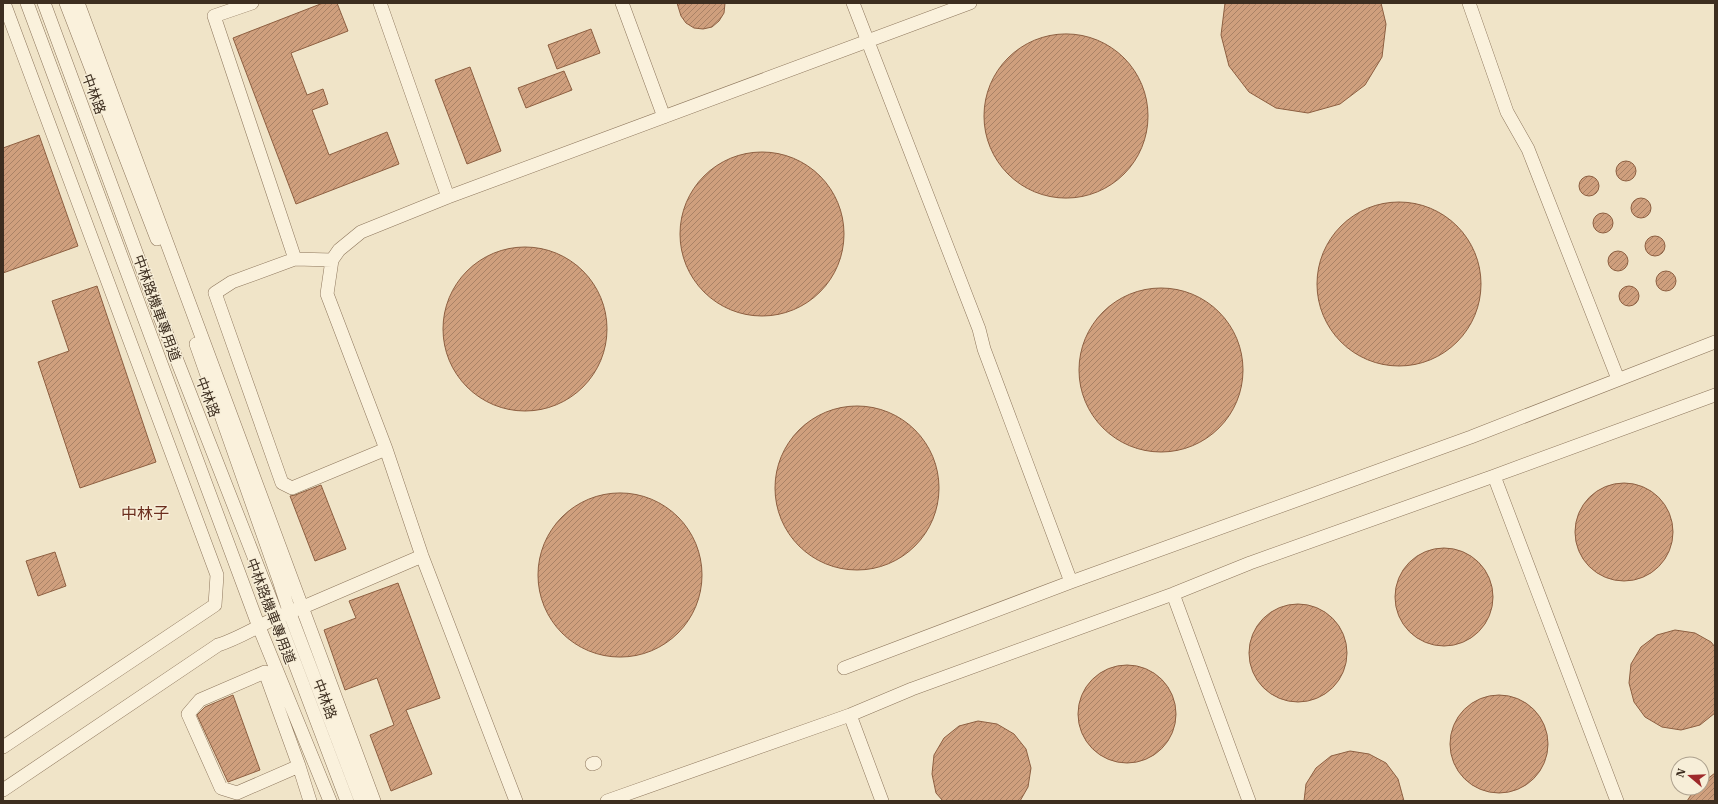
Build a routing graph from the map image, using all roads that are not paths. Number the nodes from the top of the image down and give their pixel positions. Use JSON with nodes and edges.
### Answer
{"nodes":[{"id":1,"x":4,"y":3,"type":"edge"},
{"id":2,"x":27,"y":3,"type":"edge"},
{"id":3,"x":44,"y":3,"type":"edge"},
{"id":4,"x":66,"y":3,"type":"edge"},
{"id":5,"x":78,"y":3,"type":"edge"},
{"id":6,"x":252,"y":3,"type":"edge"},
{"id":7,"x":380,"y":3,"type":"edge"},
{"id":8,"x":622,"y":3,"type":"edge"},
{"id":9,"x":853,"y":3,"type":"edge"},
{"id":10,"x":970,"y":3,"type":"edge"},
{"id":11,"x":1469,"y":3,"type":"edge"},
{"id":12,"x":869,"y":42,"type":"junction"},
{"id":13,"x":664,"y":117,"type":"junction"},
{"id":14,"x":448,"y":197,"type":"junction"},
{"id":15,"x":295,"y":259,"type":"junction"},
{"id":16,"x":332,"y":260,"type":"junction"},
{"id":17,"x":1715,"y":342,"type":"edge"},
{"id":18,"x":1618,"y":379,"type":"junction"},
{"id":19,"x":1715,"y":395,"type":"edge"},
{"id":20,"x":386,"y":449,"type":"junction"},
{"id":21,"x":1494,"y":476,"type":"junction"},
{"id":22,"x":422,"y":556,"type":"junction"},
{"id":23,"x":1070,"y":582,"type":"junction"},
{"id":24,"x":1173,"y":594,"type":"junction"},
{"id":25,"x":295,"y":609,"type":"junction"},
{"id":26,"x":277,"y":618,"type":"junction"},
{"id":27,"x":259,"y":627,"type":"junction"},
{"id":28,"x":844,"y":668,"type":"dead end"},
{"id":29,"x":850,"y":716,"type":"junction"},
{"id":30,"x":3,"y":747,"type":"edge"},
{"id":31,"x":299,"y":766,"type":"junction"},
{"id":32,"x":3,"y":790,"type":"edge"},
{"id":33,"x":310,"y":801,"type":"edge"},
{"id":34,"x":330,"y":801,"type":"edge"},
{"id":35,"x":347,"y":801,"type":"edge"},
{"id":36,"x":361,"y":801,"type":"edge"},
{"id":37,"x":374,"y":801,"type":"edge"},
{"id":38,"x":516,"y":801,"type":"edge"},
{"id":39,"x":607,"y":801,"type":"edge"},
{"id":40,"x":882,"y":801,"type":"edge"},
{"id":41,"x":1249,"y":801,"type":"edge"},
{"id":42,"x":1617,"y":801,"type":"edge"}],
"edges":[{"from":1,"to":30,"type":"street"},
{"from":2,"to":27,"type":"street","name":"中林路機車專用道"},
{"from":3,"to":26,"type":"street","name":"中林路"},
{"from":4,"to":25,"type":"street"},
{"from":5,"to":25,"type":"street","name":"中林路機車專用道"},
{"from":6,"to":15,"type":"street"},
{"from":7,"to":14,"type":"street"},
{"from":8,"to":13,"type":"street"},
{"from":9,"to":12,"type":"street"},
{"from":10,"to":12,"type":"street"},
{"from":11,"to":18,"type":"street"},
{"from":12,"to":13,"type":"street"},
{"from":12,"to":23,"type":"street"},
{"from":13,"to":14,"type":"street"},
{"from":14,"to":16,"type":"street"},
{"from":15,"to":16,"type":"street"},
{"from":15,"to":20,"type":"street"},
{"from":16,"to":20,"type":"street"},
{"from":17,"to":18,"type":"street"},
{"from":18,"to":23,"type":"street"},
{"from":19,"to":21,"type":"street"},
{"from":20,"to":22,"type":"street"},
{"from":21,"to":24,"type":"street"},
{"from":21,"to":42,"type":"street"},
{"from":22,"to":25,"type":"street"},
{"from":22,"to":38,"type":"street"},
{"from":23,"to":28,"type":"street"},
{"from":24,"to":29,"type":"street"},
{"from":24,"to":41,"type":"street"},
{"from":25,"to":26,"type":"street"},
{"from":25,"to":36,"type":"street"},
{"from":25,"to":37,"type":"street","name":"中林路機車專用道"},
{"from":26,"to":27,"type":"street"},
{"from":26,"to":35,"type":"street","name":"中林路"},
{"from":27,"to":32,"type":"street"},
{"from":27,"to":34,"type":"street","name":"中林路機車專用道"},
{"from":29,"to":39,"type":"street"},
{"from":29,"to":40,"type":"street"},
{"from":31,"to":31,"type":"street"},
{"from":31,"to":33,"type":"street"}]}
